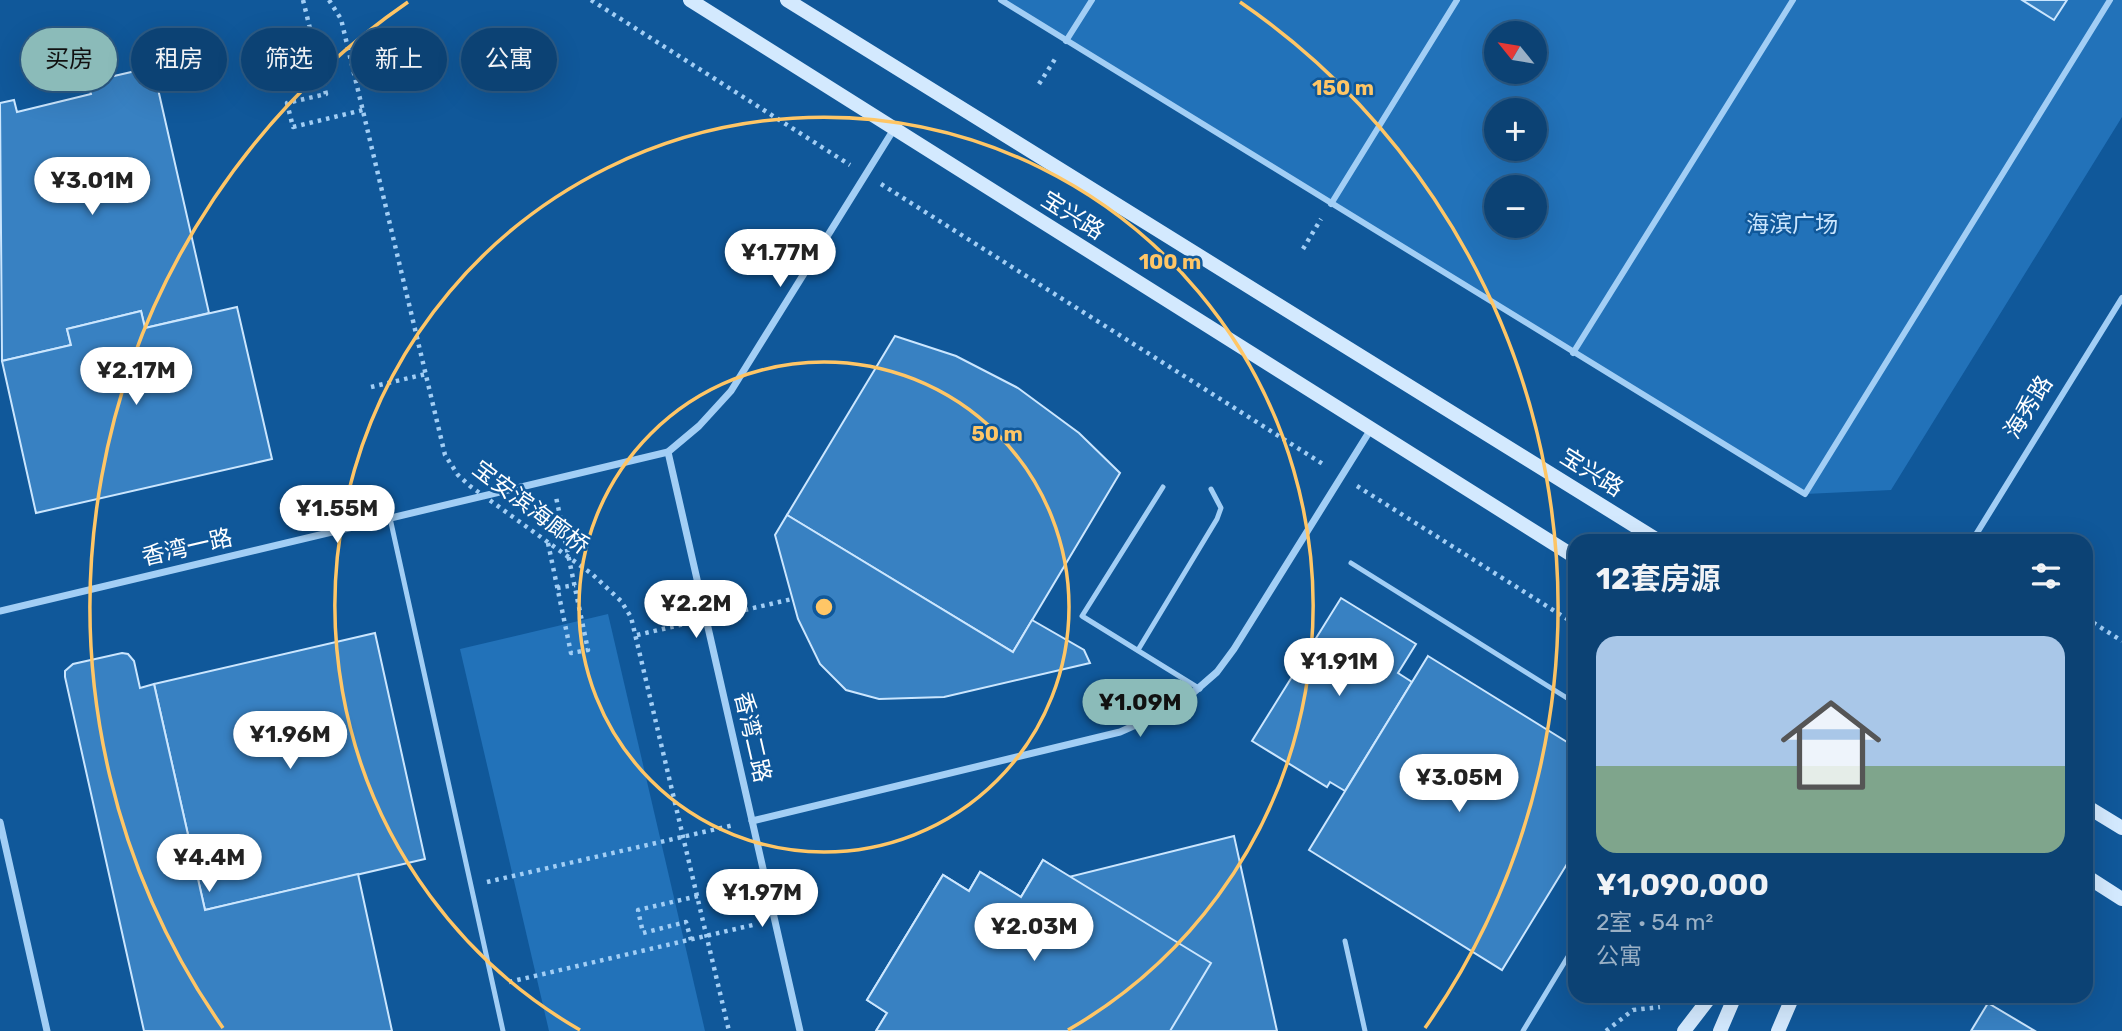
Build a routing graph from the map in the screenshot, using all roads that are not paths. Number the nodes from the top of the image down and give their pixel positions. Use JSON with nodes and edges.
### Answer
{"nodes":[{"id":1,"x":690,"y":0,"type":"edge"},
{"id":2,"x":787,"y":0,"type":"edge"},
{"id":3,"x":1001,"y":0,"type":"edge"},
{"id":4,"x":1092,"y":0,"type":"edge"},
{"id":5,"x":1457,"y":0,"type":"edge"},
{"id":6,"x":1793,"y":0,"type":"edge"},
{"id":7,"x":2110,"y":0,"type":"edge"},
{"id":8,"x":1066,"y":41,"type":"junction"},
{"id":9,"x":894,"y":129,"type":"junction"},
{"id":10,"x":1331,"y":204,"type":"junction"},
{"id":11,"x":2122,"y":298,"type":"edge"},
{"id":12,"x":1573,"y":353,"type":"junction"},
{"id":13,"x":1371,"y":429,"type":"junction"},
{"id":14,"x":668,"y":452,"type":"junction"},
{"id":15,"x":1163,"y":487,"type":"dead end"},
{"id":16,"x":1212,"y":489,"type":"dead end"},
{"id":17,"x":390,"y":518,"type":"junction"},
{"id":18,"x":1648,"y":534,"type":"edge"},
{"id":19,"x":1976,"y":534,"type":"edge"},
{"id":20,"x":1568,"y":553,"type":"edge"},
{"id":21,"x":1350,"y":563,"type":"dead end"},
{"id":22,"x":0,"y":611,"type":"edge"},
{"id":23,"x":1138,"y":650,"type":"junction"},
{"id":24,"x":1200,"y":689,"type":"junction"},
{"id":25,"x":1568,"y":699,"type":"edge"},
{"id":26,"x":2093,"y":810,"type":"edge"},
{"id":27,"x":752,"y":821,"type":"junction"},
{"id":28,"x":0,"y":822,"type":"edge"},
{"id":29,"x":2122,"y":828,"type":"edge"},
{"id":30,"x":2093,"y":880,"type":"edge"},
{"id":31,"x":2122,"y":899,"type":"edge"},
{"id":32,"x":1345,"y":941,"type":"dead end"},
{"id":33,"x":1568,"y":957,"type":"edge"},
{"id":34,"x":1706,"y":1003,"type":"edge"},
{"id":35,"x":1732,"y":1003,"type":"edge"},
{"id":36,"x":1790,"y":1003,"type":"edge"},
{"id":37,"x":47,"y":1031,"type":"edge"},
{"id":38,"x":503,"y":1031,"type":"edge"},
{"id":39,"x":800,"y":1031,"type":"edge"},
{"id":40,"x":1365,"y":1031,"type":"edge"},
{"id":41,"x":1523,"y":1031,"type":"edge"},
{"id":42,"x":1684,"y":1031,"type":"edge"},
{"id":43,"x":1720,"y":1031,"type":"edge"},
{"id":44,"x":1778,"y":1031,"type":"edge"}],
"edges":[{"from":1,"to":9,"type":"main road","name":"宝兴路"},
{"from":2,"to":18,"type":"main road","name":"宝兴路"},
{"from":3,"to":8,"type":"street"},
{"from":4,"to":8,"type":"street"},
{"from":5,"to":10,"type":"street"},
{"from":6,"to":12,"type":"street"},
{"from":7,"to":12,"type":"street"},
{"from":8,"to":10,"type":"street"},
{"from":9,"to":13,"type":"main road","name":"宝兴路"},
{"from":9,"to":14,"type":"street"},
{"from":10,"to":12,"type":"street"},
{"from":11,"to":19,"type":"street","name":"海秀路"},
{"from":13,"to":20,"type":"main road","name":"宝兴路"},
{"from":13,"to":24,"type":"street"},
{"from":14,"to":17,"type":"street","name":"香湾一路"},
{"from":14,"to":27,"type":"street","name":"香湾二路"},
{"from":15,"to":23,"type":"lane"},
{"from":16,"to":23,"type":"lane"},
{"from":17,"to":22,"type":"street","name":"香湾一路"},
{"from":17,"to":38,"type":"lane"},
{"from":21,"to":25,"type":"lane"},
{"from":23,"to":24,"type":"lane"},
{"from":24,"to":27,"type":"street"},
{"from":26,"to":29,"type":"main road"},
{"from":27,"to":39,"type":"street","name":"香湾二路"},
{"from":28,"to":37,"type":"street"},
{"from":30,"to":31,"type":"main road"},
{"from":32,"to":40,"type":"lane"},
{"from":33,"to":41,"type":"lane"},
{"from":34,"to":42,"type":"main road"},
{"from":35,"to":43,"type":"main road"},
{"from":36,"to":44,"type":"main road"}]}
